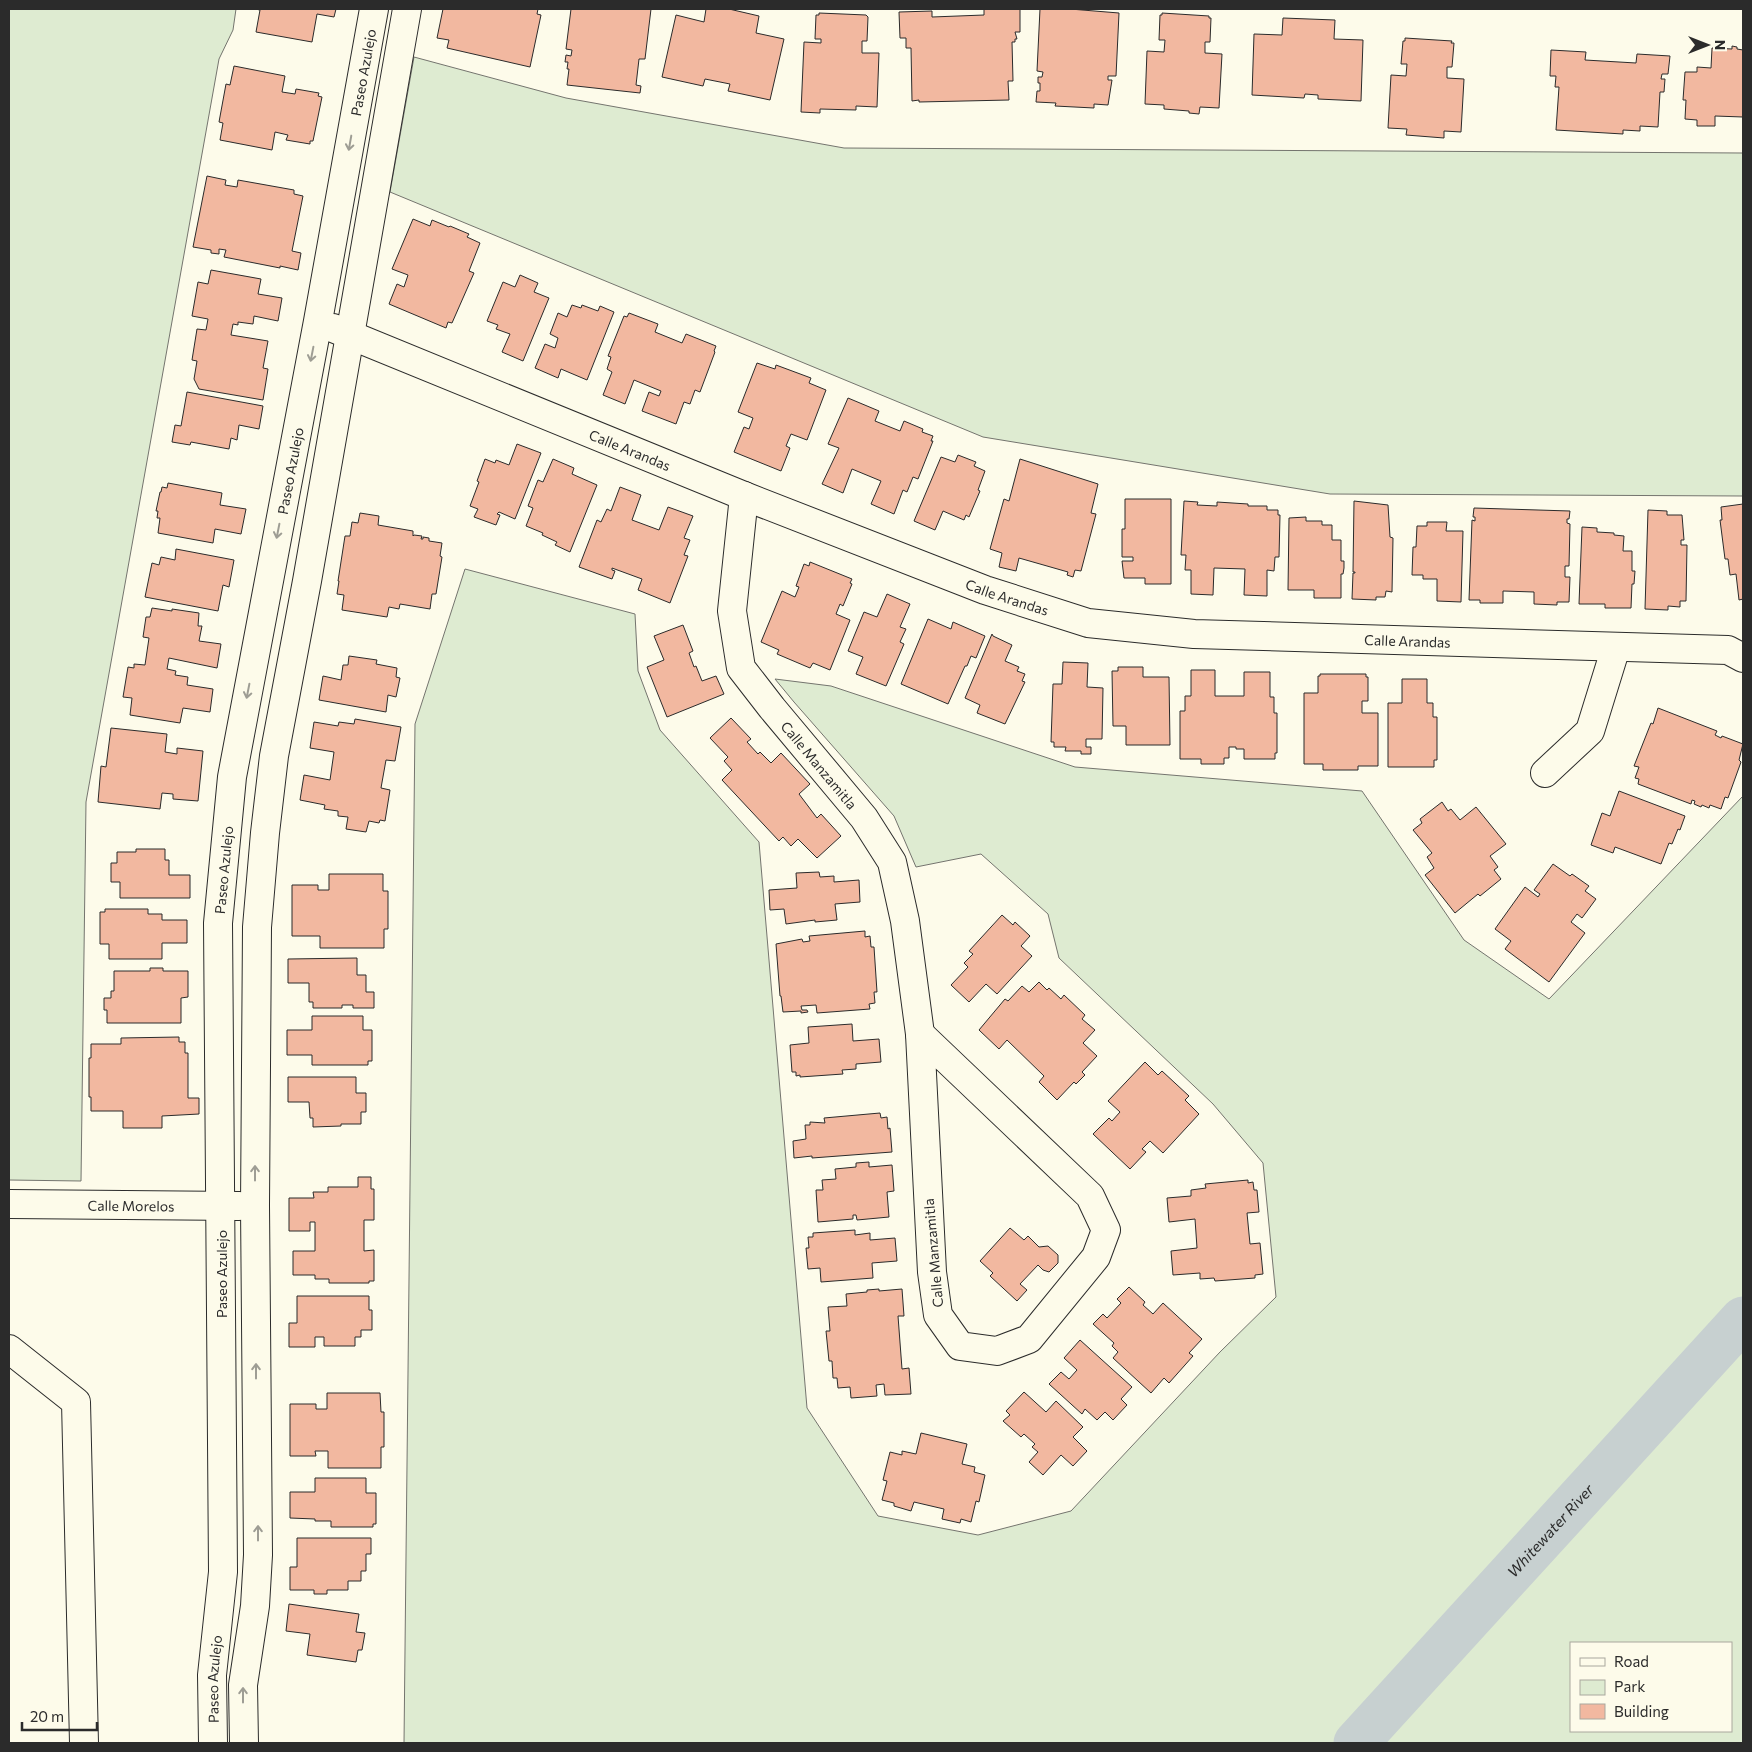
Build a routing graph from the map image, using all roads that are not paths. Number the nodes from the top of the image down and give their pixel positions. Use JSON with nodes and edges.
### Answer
{"nodes":[{"id":1,"x":374,"y":9,"type":"edge"},
{"id":2,"x":407,"y":9,"type":"edge"},
{"id":3,"x":318,"y":321,"type":"junction"},
{"id":4,"x":349,"y":334,"type":"junction"},
{"id":5,"x":744,"y":496,"type":"junction"},
{"id":6,"x":1616,"y":647,"type":"junction"},
{"id":7,"x":1743,"y":658,"type":"edge"},
{"id":8,"x":1545,"y":772,"type":"dead end"},
{"id":9,"x":920,"y":1034,"type":"junction"},
{"id":10,"x":9,"y":1204,"type":"edge"},
{"id":11,"x":221,"y":1206,"type":"junction"},
{"id":12,"x":255,"y":1206,"type":"junction"},
{"id":13,"x":9,"y":1349,"type":"edge"},
{"id":14,"x":84,"y":1743,"type":"edge"},
{"id":15,"x":213,"y":1743,"type":"edge"},
{"id":16,"x":244,"y":1743,"type":"edge"}],
"edges":[{"from":1,"to":3,"type":"street","name":"Paseo Azulejo","one_way":true},
{"from":2,"to":4,"type":"street","name":"Paseo Azulejo"},
{"from":3,"to":4,"type":"street","name":"Calle Arandas"},
{"from":3,"to":11,"type":"street","name":"Paseo Azulejo","one_way":true},
{"from":4,"to":5,"type":"street","name":"Calle Arandas"},
{"from":12,"to":4,"type":"street","name":"Paseo Azulejo","one_way":true},
{"from":5,"to":6,"type":"street","name":"Calle Arandas"},
{"from":5,"to":9,"type":"street","name":"Calle Manzamitla"},
{"from":6,"to":7,"type":"street","name":"Calle Arandas"},
{"from":6,"to":8,"type":"street"},
{"from":9,"to":9,"type":"street","name":"Calle Manzamitla"},
{"from":10,"to":11,"type":"street","name":"Calle Morelos"},
{"from":11,"to":12,"type":"street","name":"Calle Morelos"},
{"from":11,"to":15,"type":"street","name":"Paseo Azulejo"},
{"from":16,"to":12,"type":"street","name":"Paseo Azulejo","one_way":true},
{"from":13,"to":14,"type":"street"}]}
